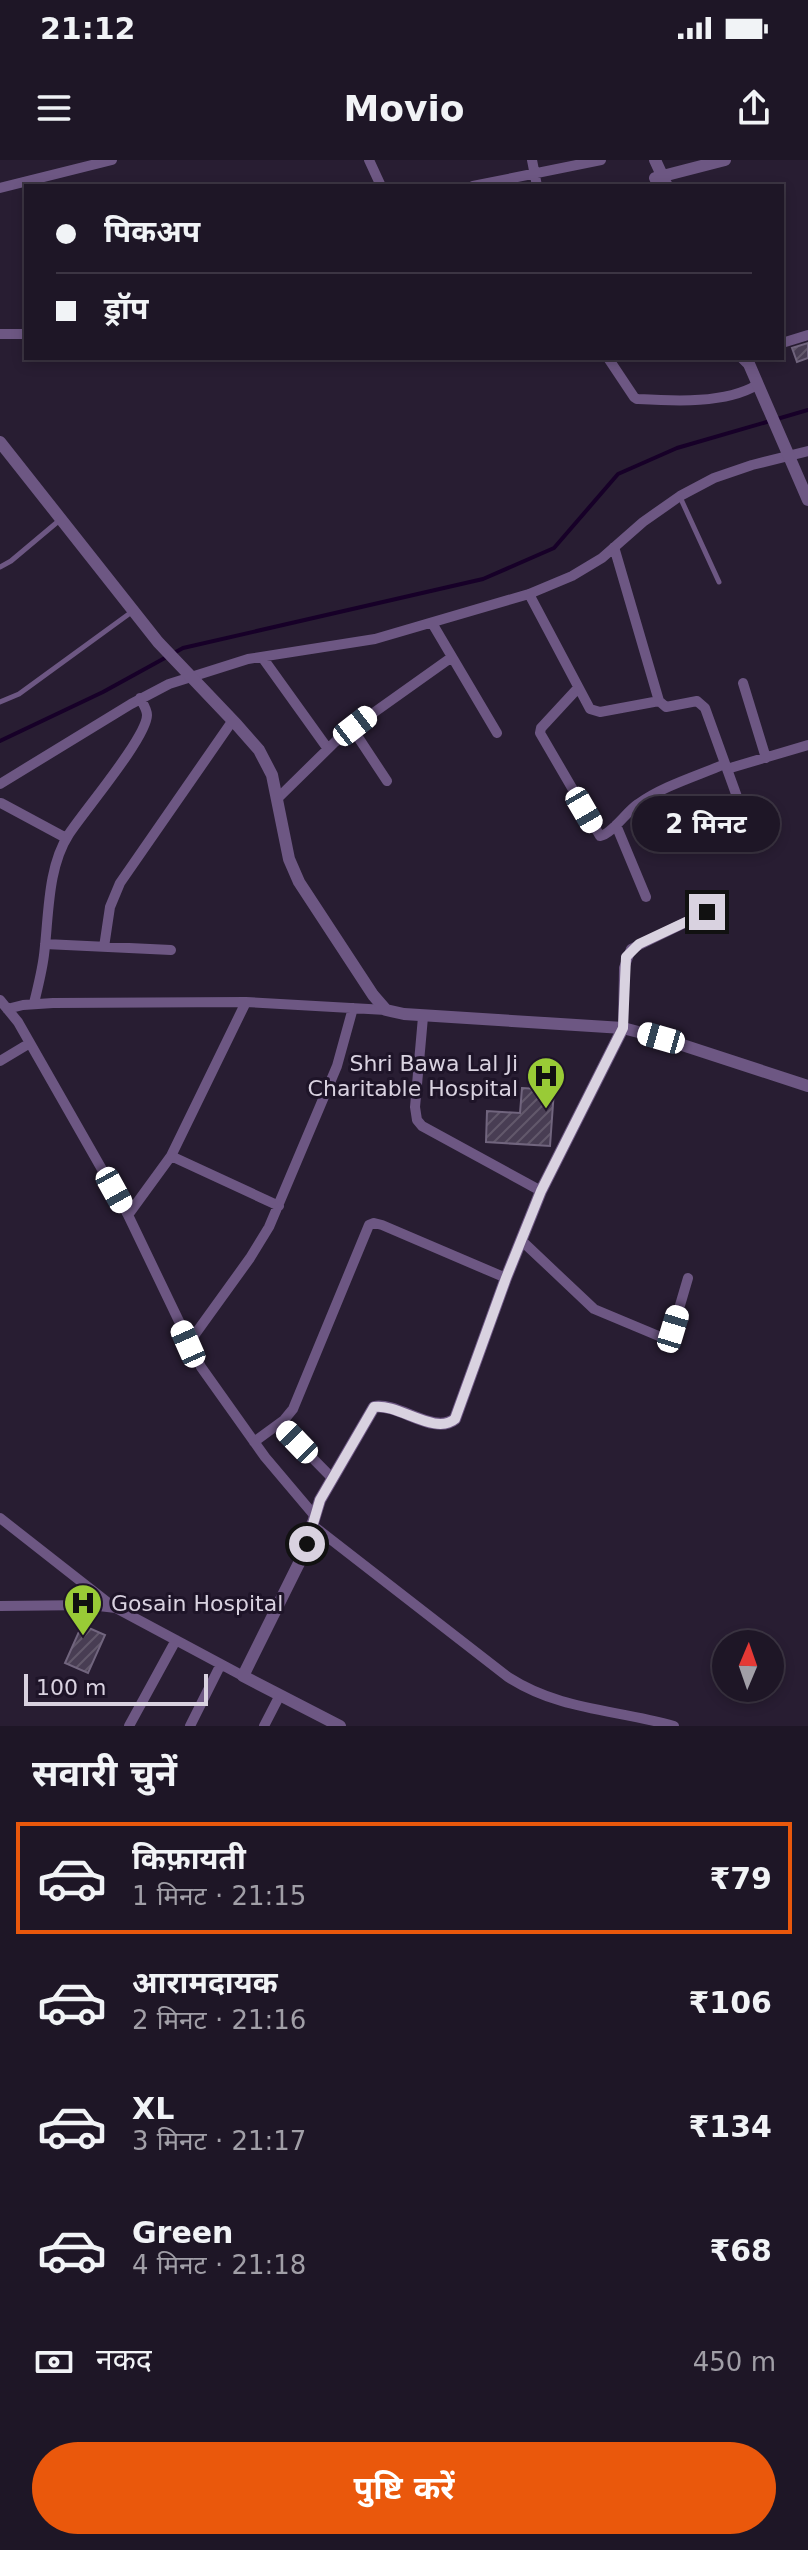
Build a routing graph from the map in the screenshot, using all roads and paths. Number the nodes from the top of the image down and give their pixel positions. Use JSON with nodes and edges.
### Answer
{"nodes":[{"id":1,"x":112,"y":160,"type":"edge"},
{"id":2,"x":369,"y":160,"type":"edge"},
{"id":3,"x":532,"y":160,"type":"edge"},
{"id":4,"x":601,"y":160,"type":"edge"},
{"id":5,"x":647,"y":160,"type":"edge"},
{"id":6,"x":655,"y":160,"type":"edge"},
{"id":7,"x":725,"y":160,"type":"edge"},
{"id":8,"x":72,"y":165,"type":"edge"},
{"id":9,"x":536,"y":180,"type":"edge"},
{"id":10,"x":661,"y":181,"type":"edge"},
{"id":11,"x":1,"y":184,"type":"edge"},
{"id":12,"x":380,"y":184,"type":"edge"},
{"id":13,"x":494,"y":184,"type":"edge"},
{"id":14,"x":0,"y":334,"type":"edge"},
{"id":15,"x":24,"y":334,"type":"edge"},
{"id":16,"x":808,"y":335,"type":"edge"},
{"id":17,"x":784,"y":342,"type":"edge"},
{"id":18,"x":609,"y":360,"type":"edge"},
{"id":19,"x":747,"y":360,"type":"edge"},
{"id":20,"x":759,"y":391,"type":"junction"},
{"id":21,"x":0,"y":442,"type":"edge"},
{"id":22,"x":808,"y":451,"type":"edge"},
{"id":23,"x":788,"y":456,"type":"junction"},
{"id":24,"x":680,"y":496,"type":"junction"},
{"id":25,"x":808,"y":500,"type":"edge"},
{"id":26,"x":62,"y":519,"type":"junction"},
{"id":27,"x":614,"y":547,"type":"junction"},
{"id":28,"x":0,"y":567,"type":"edge"},
{"id":29,"x":719,"y":582,"type":"dead end"},
{"id":30,"x":529,"y":594,"type":"junction"},
{"id":31,"x":134,"y":611,"type":"junction"},
{"id":32,"x":432,"y":623,"type":"junction"},
{"id":33,"x":262,"y":657,"type":"junction"},
{"id":34,"x":452,"y":657,"type":"junction"},
{"id":35,"x":186,"y":671,"type":"junction"},
{"id":36,"x":743,"y":683,"type":"dead end"},
{"id":37,"x":578,"y":688,"type":"junction"},
{"id":38,"x":140,"y":698,"type":"junction"},
{"id":39,"x":659,"y":701,"type":"junction"},
{"id":40,"x":0,"y":702,"type":"edge"},
{"id":41,"x":233,"y":720,"type":"junction"},
{"id":42,"x":352,"y":728,"type":"junction"},
{"id":43,"x":497,"y":733,"type":"dead end"},
{"id":44,"x":808,"y":745,"type":"edge"},
{"id":45,"x":328,"y":749,"type":"junction"},
{"id":46,"x":766,"y":758,"type":"junction"},
{"id":47,"x":726,"y":767,"type":"junction"},
{"id":48,"x":387,"y":781,"type":"dead end"},
{"id":49,"x":2,"y":783,"type":"edge"},
{"id":50,"x":278,"y":798,"type":"junction"},
{"id":51,"x":1,"y":803,"type":"edge"},
{"id":52,"x":0,"y":809,"type":"edge"},
{"id":53,"x":616,"y":825,"type":"junction"},
{"id":54,"x":66,"y":838,"type":"junction"},
{"id":55,"x":753,"y":841,"type":"dead end"},
{"id":56,"x":646,"y":897,"type":"dead end"},
{"id":57,"x":707,"y":912,"type":"dead end"},
{"id":58,"x":45,"y":944,"type":"junction"},
{"id":59,"x":104,"y":947,"type":"junction"},
{"id":60,"x":171,"y":950,"type":"dead end"},
{"id":61,"x":246,"y":1002,"type":"junction"},
{"id":62,"x":34,"y":1003,"type":"junction"},
{"id":63,"x":4,"y":1004,"type":"edge"},
{"id":64,"x":353,"y":1008,"type":"junction"},
{"id":65,"x":386,"y":1010,"type":"junction"},
{"id":66,"x":423,"y":1017,"type":"junction"},
{"id":67,"x":623,"y":1028,"type":"junction"},
{"id":68,"x":30,"y":1043,"type":"junction"},
{"id":69,"x":0,"y":1061,"type":"edge"},
{"id":70,"x":808,"y":1086,"type":"edge"},
{"id":71,"x":171,"y":1156,"type":"junction"},
{"id":72,"x":541,"y":1191,"type":"junction"},
{"id":73,"x":279,"y":1206,"type":"junction"},
{"id":74,"x":128,"y":1215,"type":"junction"},
{"id":75,"x":522,"y":1241,"type":"junction"},
{"id":76,"x":506,"y":1278,"type":"junction"},
{"id":77,"x":688,"y":1278,"type":"dead end"},
{"id":78,"x":188,"y":1344,"type":"junction"},
{"id":79,"x":279,"y":1424,"type":"junction"},
{"id":80,"x":254,"y":1442,"type":"junction"},
{"id":81,"x":333,"y":1479,"type":"junction"},
{"id":82,"x":0,"y":1518,"type":"edge"},
{"id":83,"x":313,"y":1519,"type":"junction"},
{"id":84,"x":0,"y":1606,"type":"edge"},
{"id":85,"x":116,"y":1608,"type":"junction"},
{"id":86,"x":176,"y":1640,"type":"junction"},
{"id":87,"x":220,"y":1666,"type":"junction"},
{"id":88,"x":243,"y":1676,"type":"junction"},
{"id":89,"x":280,"y":1695,"type":"junction"},
{"id":90,"x":318,"y":1721,"type":"edge"},
{"id":91,"x":623,"y":1721,"type":"edge"},
{"id":92,"x":129,"y":1726,"type":"edge"},
{"id":93,"x":190,"y":1726,"type":"edge"},
{"id":94,"x":264,"y":1726,"type":"edge"},
{"id":95,"x":340,"y":1726,"type":"edge"},
{"id":96,"x":674,"y":1726,"type":"edge"}],
"edges":[{"from":1,"to":8,"type":"street"},
{"from":2,"to":12,"type":"street"},
{"from":3,"to":9,"type":"street"},
{"from":4,"to":9,"type":"street"},
{"from":5,"to":10,"type":"street"},
{"from":6,"to":10,"type":"street"},
{"from":7,"to":10,"type":"street"},
{"from":8,"to":11,"type":"street"},
{"from":9,"to":13,"type":"street"},
{"from":14,"to":15,"type":"street"},
{"from":16,"to":17,"type":"street"},
{"from":18,"to":20,"type":"street"},
{"from":19,"to":20,"type":"street"},
{"from":20,"to":23,"type":"street"},
{"from":21,"to":26,"type":"street"},
{"from":22,"to":23,"type":"street"},
{"from":23,"to":24,"type":"street"},
{"from":23,"to":25,"type":"street"},
{"from":24,"to":27,"type":"street"},
{"from":24,"to":29,"type":"lane"},
{"from":26,"to":28,"type":"lane"},
{"from":26,"to":31,"type":"street"},
{"from":27,"to":30,"type":"street"},
{"from":27,"to":39,"type":"street"},
{"from":30,"to":32,"type":"street"},
{"from":30,"to":37,"type":"street"},
{"from":31,"to":35,"type":"street"},
{"from":31,"to":40,"type":"lane"},
{"from":32,"to":33,"type":"street"},
{"from":32,"to":34,"type":"street"},
{"from":33,"to":35,"type":"street"},
{"from":33,"to":45,"type":"street"},
{"from":34,"to":42,"type":"street"},
{"from":34,"to":43,"type":"street"},
{"from":35,"to":38,"type":"street"},
{"from":35,"to":41,"type":"street"},
{"from":36,"to":46,"type":"street"},
{"from":37,"to":39,"type":"street"},
{"from":37,"to":53,"type":"street"},
{"from":38,"to":49,"type":"street"},
{"from":38,"to":54,"type":"street"},
{"from":39,"to":47,"type":"street"},
{"from":41,"to":50,"type":"street"},
{"from":41,"to":59,"type":"street"},
{"from":42,"to":45,"type":"street"},
{"from":42,"to":48,"type":"street"},
{"from":44,"to":46,"type":"street"},
{"from":45,"to":50,"type":"street"},
{"from":46,"to":47,"type":"street"},
{"from":47,"to":53,"type":"street"},
{"from":47,"to":55,"type":"street"},
{"from":49,"to":51,"type":"street"},
{"from":50,"to":65,"type":"street"},
{"from":51,"to":52,"type":"street"},
{"from":51,"to":54,"type":"street"},
{"from":53,"to":56,"type":"street"},
{"from":54,"to":58,"type":"street"},
{"from":57,"to":67,"type":"street"},
{"from":58,"to":59,"type":"street"},
{"from":58,"to":62,"type":"street"},
{"from":59,"to":60,"type":"street"},
{"from":61,"to":62,"type":"street"},
{"from":61,"to":64,"type":"street"},
{"from":61,"to":71,"type":"street"},
{"from":62,"to":63,"type":"street"},
{"from":63,"to":68,"type":"street"},
{"from":64,"to":65,"type":"street"},
{"from":64,"to":73,"type":"street"},
{"from":65,"to":66,"type":"street"},
{"from":66,"to":67,"type":"street"},
{"from":66,"to":72,"type":"street"},
{"from":67,"to":70,"type":"street"},
{"from":67,"to":72,"type":"street"},
{"from":68,"to":69,"type":"street"},
{"from":68,"to":74,"type":"street"},
{"from":71,"to":73,"type":"street"},
{"from":71,"to":74,"type":"street"},
{"from":72,"to":75,"type":"street"},
{"from":73,"to":78,"type":"street"},
{"from":74,"to":78,"type":"street"},
{"from":75,"to":76,"type":"street"},
{"from":75,"to":77,"type":"street"},
{"from":76,"to":79,"type":"street"},
{"from":76,"to":81,"type":"street"},
{"from":78,"to":80,"type":"street"},
{"from":79,"to":80,"type":"street"},
{"from":79,"to":81,"type":"street"},
{"from":80,"to":83,"type":"street"},
{"from":81,"to":83,"type":"street"},
{"from":82,"to":85,"type":"street"},
{"from":83,"to":88,"type":"street"},
{"from":83,"to":91,"type":"street"},
{"from":84,"to":85,"type":"street"},
{"from":85,"to":86,"type":"street"},
{"from":86,"to":87,"type":"street"},
{"from":86,"to":92,"type":"street"},
{"from":87,"to":88,"type":"street"},
{"from":87,"to":93,"type":"street"},
{"from":88,"to":89,"type":"street"},
{"from":89,"to":90,"type":"street"},
{"from":89,"to":94,"type":"street"},
{"from":90,"to":95,"type":"street"},
{"from":91,"to":96,"type":"street"}]}
